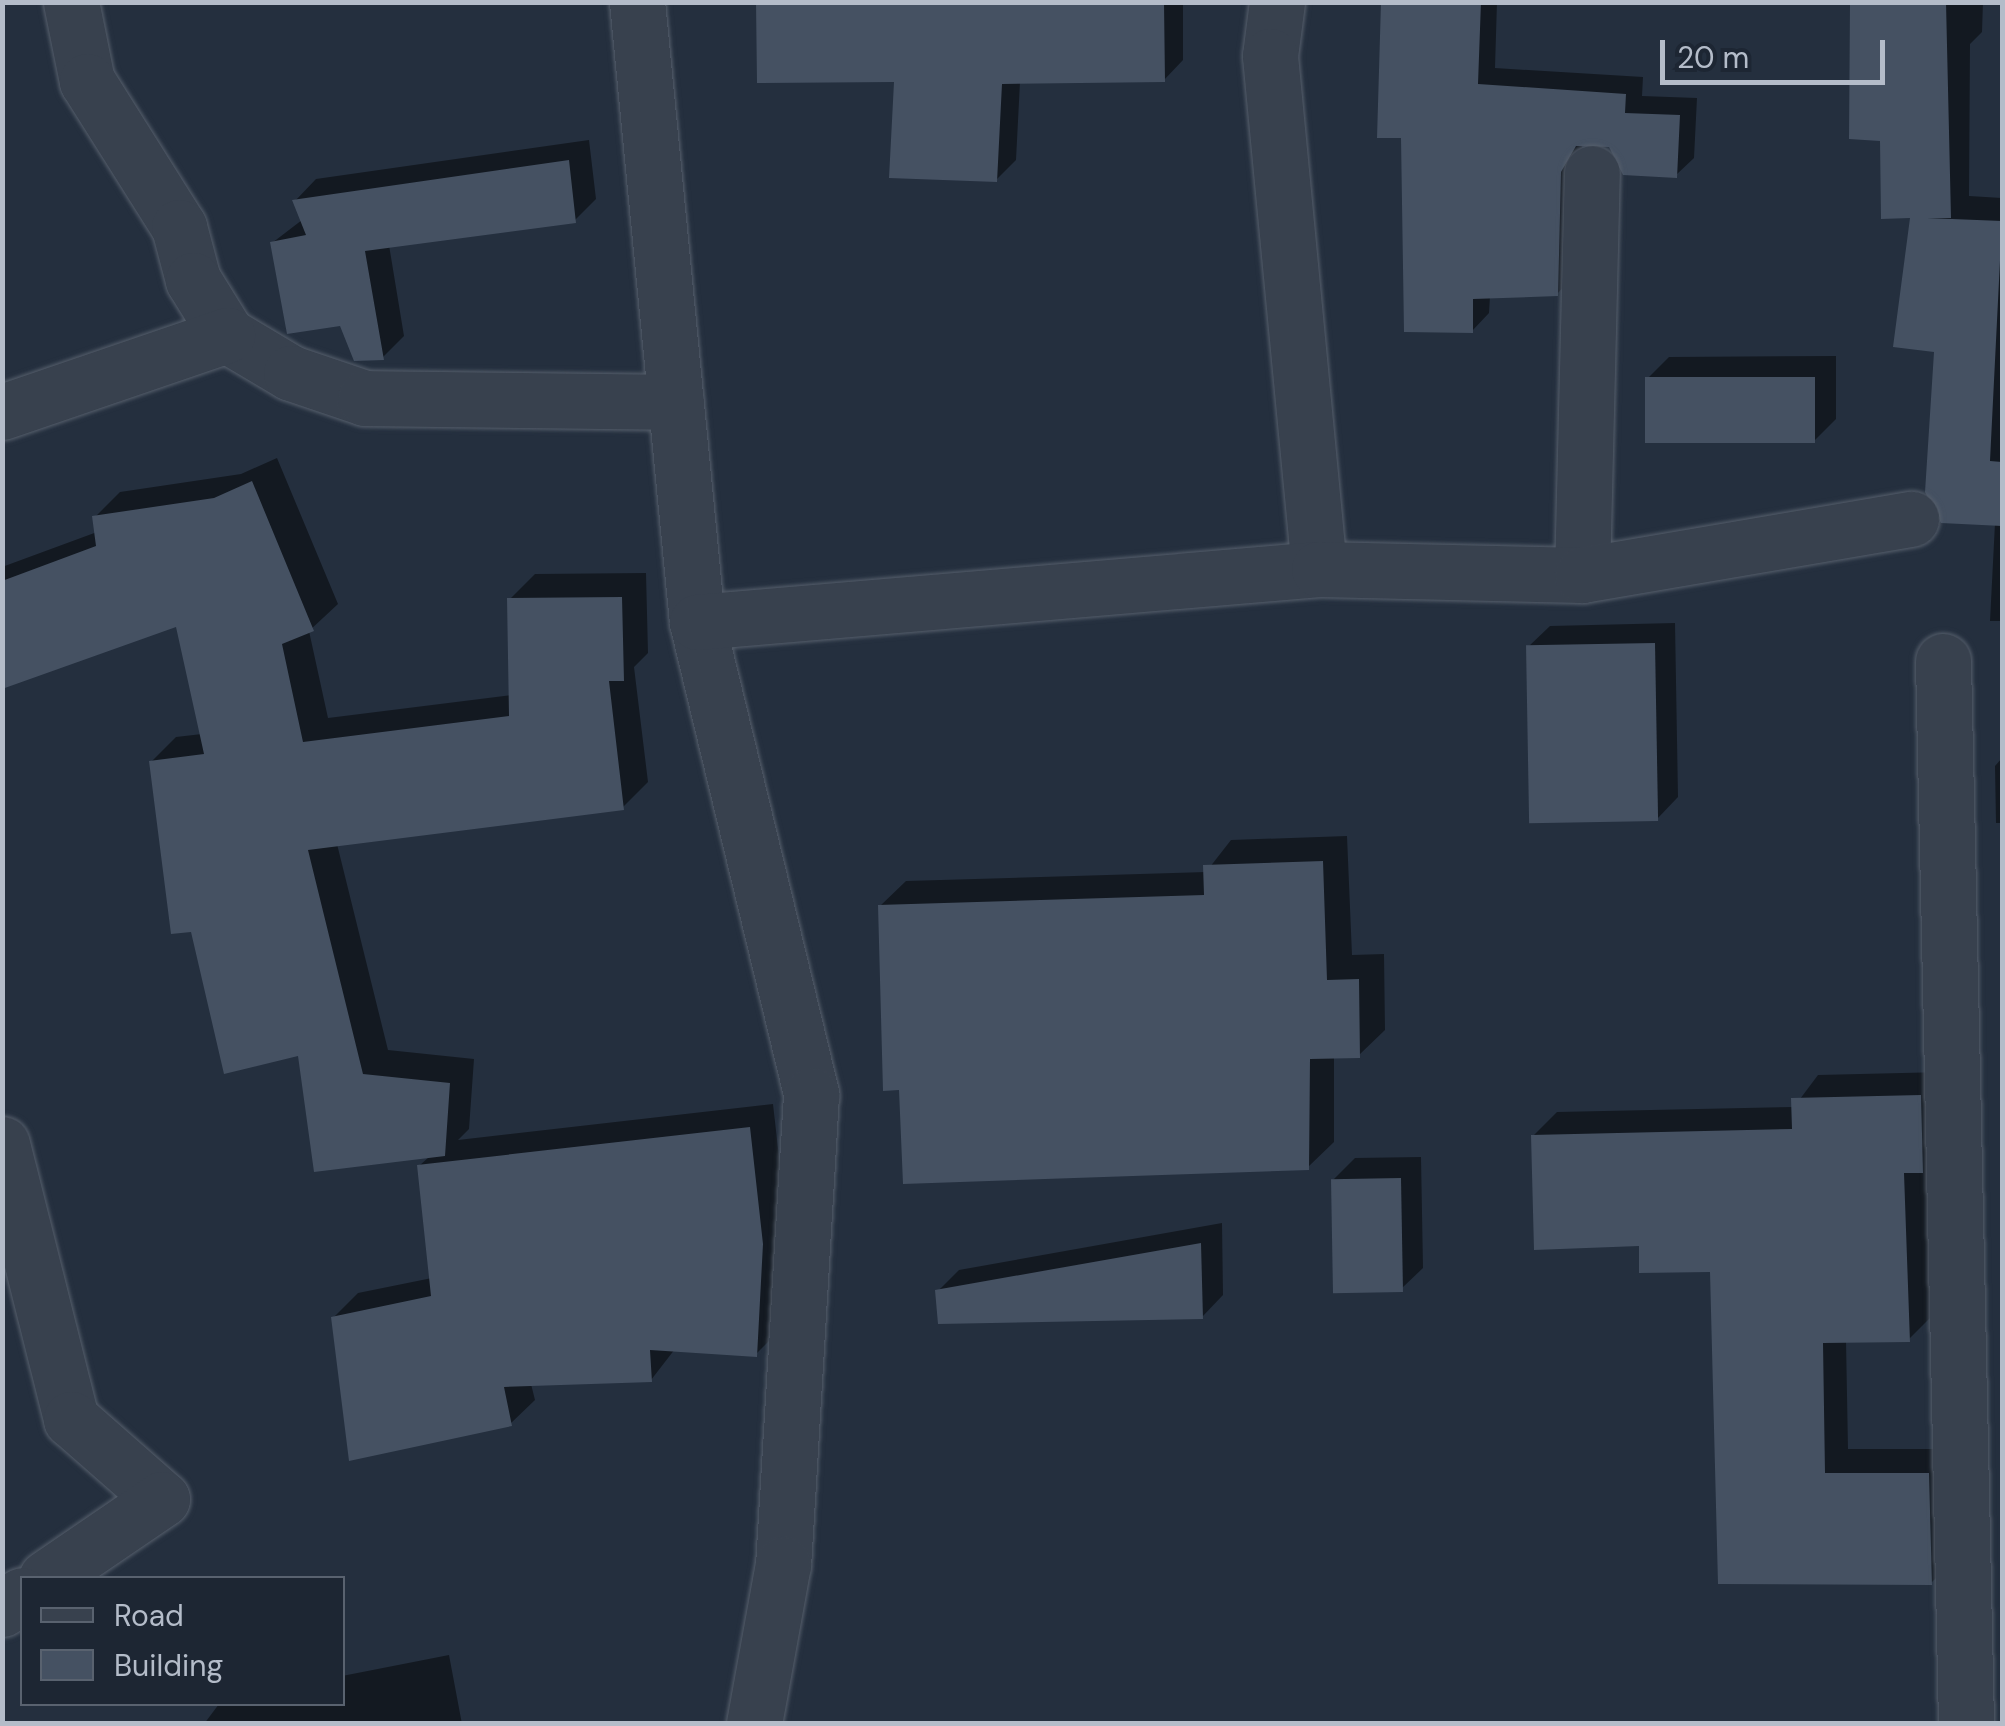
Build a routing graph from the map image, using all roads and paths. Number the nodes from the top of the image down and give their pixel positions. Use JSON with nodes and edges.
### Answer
{"nodes":[{"id":1,"x":71,"y":2,"type":"edge"},
{"id":2,"x":637,"y":2,"type":"edge"},
{"id":3,"x":1277,"y":2,"type":"edge"},
{"id":4,"x":1592,"y":173,"type":"dead end"},
{"id":5,"x":227,"y":336,"type":"junction"},
{"id":6,"x":676,"y":402,"type":"junction"},
{"id":7,"x":2,"y":412,"type":"edge"},
{"id":8,"x":1911,"y":519,"type":"dead end"},
{"id":9,"x":1319,"y":569,"type":"junction"},
{"id":10,"x":1582,"y":574,"type":"junction"},
{"id":11,"x":697,"y":622,"type":"junction"},
{"id":12,"x":1943,"y":661,"type":"dead end"},
{"id":13,"x":2,"y":1144,"type":"edge"},
{"id":14,"x":49,"y":1576,"type":"edge"},
{"id":15,"x":754,"y":1724,"type":"edge"},
{"id":16,"x":1966,"y":1724,"type":"edge"}],
"edges":[{"from":1,"to":5,"type":"street"},
{"from":2,"to":6,"type":"street"},
{"from":3,"to":9,"type":"street"},
{"from":4,"to":10,"type":"street"},
{"from":5,"to":6,"type":"street"},
{"from":5,"to":7,"type":"street"},
{"from":6,"to":11,"type":"street"},
{"from":8,"to":10,"type":"street"},
{"from":9,"to":10,"type":"street"},
{"from":9,"to":11,"type":"street"},
{"from":11,"to":15,"type":"street"},
{"from":12,"to":16,"type":"street"},
{"from":13,"to":14,"type":"street"}]}
